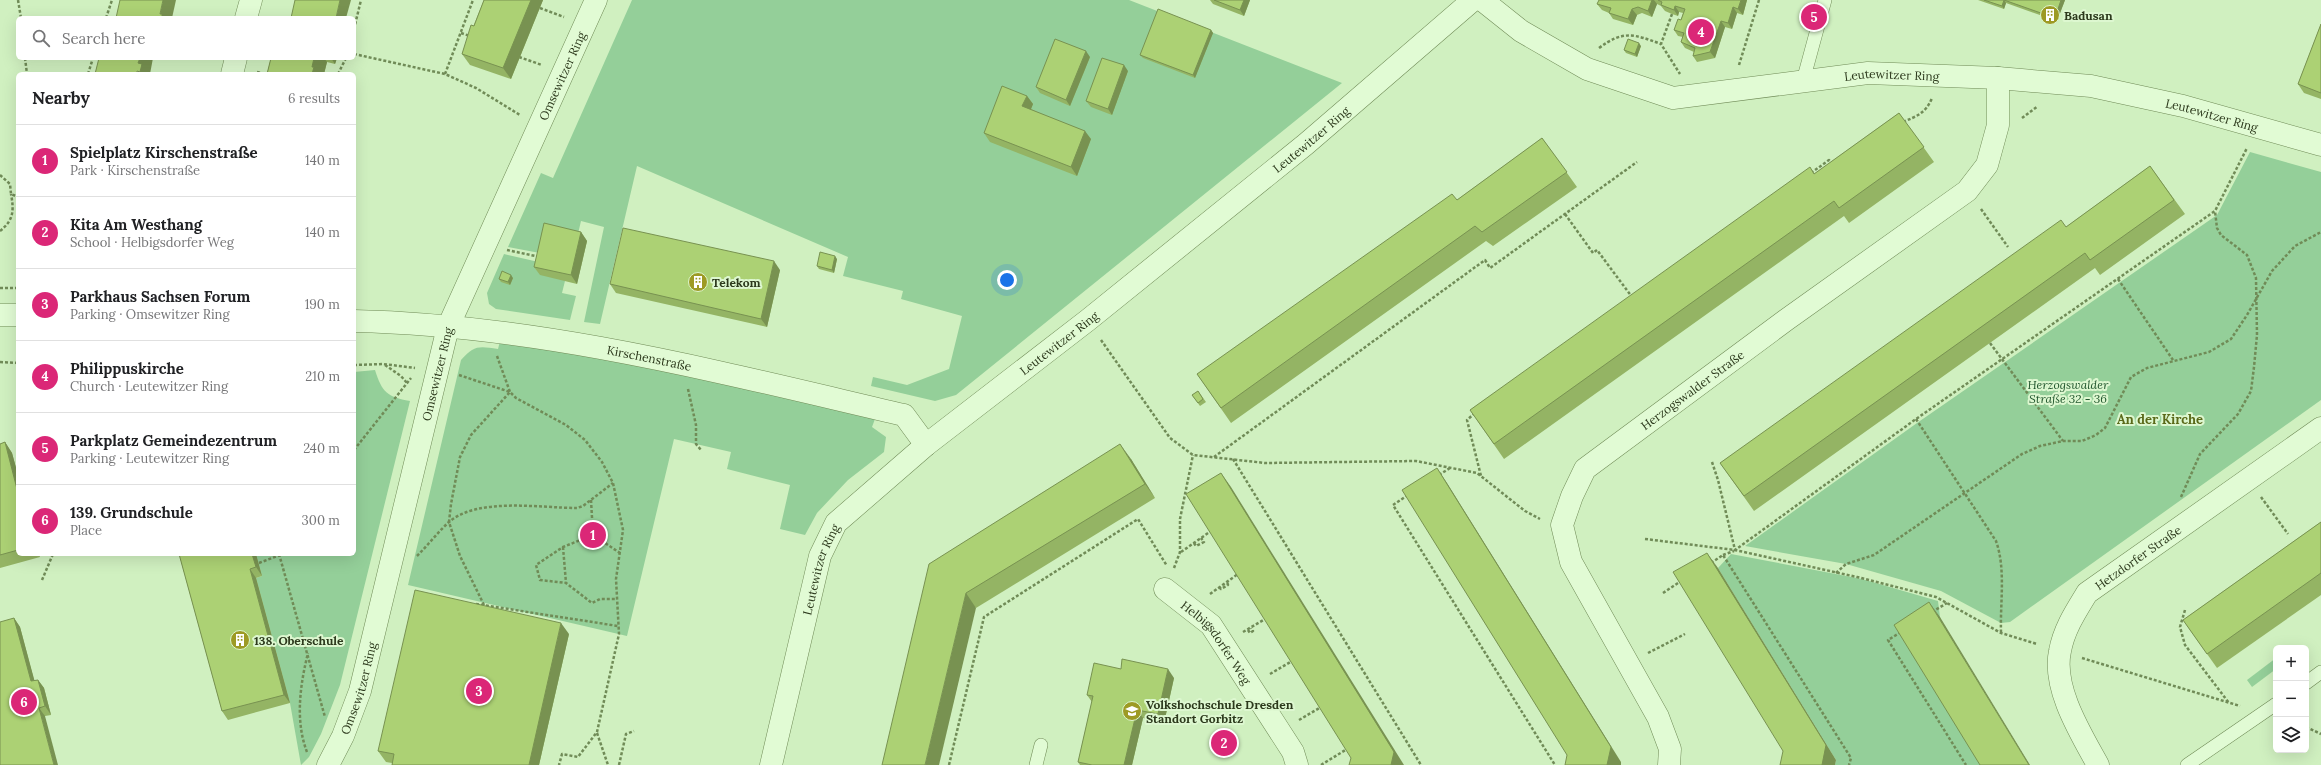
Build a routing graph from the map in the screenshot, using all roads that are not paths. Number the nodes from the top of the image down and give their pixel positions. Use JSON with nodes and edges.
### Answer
{"nodes":[{"id":1,"x":251,"y":0,"type":"edge"},
{"id":2,"x":596,"y":0,"type":"edge"},
{"id":3,"x":1473,"y":0,"type":"edge"},
{"id":4,"x":1482,"y":0,"type":"edge"},
{"id":5,"x":1825,"y":0,"type":"edge"},
{"id":6,"x":247,"y":16,"type":"edge"},
{"id":7,"x":236,"y":60,"type":"edge"},
{"id":8,"x":232,"y":72,"type":"edge"},
{"id":9,"x":1998,"y":78,"type":"junction"},
{"id":10,"x":1803,"y":81,"type":"junction"},
{"id":11,"x":2321,"y":145,"type":"edge"},
{"id":12,"x":0,"y":315,"type":"edge"},
{"id":13,"x":16,"y":315,"type":"edge"},
{"id":14,"x":356,"y":321,"type":"edge"},
{"id":15,"x":448,"y":327,"type":"junction"},
{"id":16,"x":2321,"y":428,"type":"edge"},
{"id":17,"x":926,"y":445,"type":"junction"},
{"id":18,"x":1165,"y":589,"type":"road end"},
{"id":19,"x":2321,"y":672,"type":"edge"},
{"id":20,"x":2309,"y":681,"type":"edge"},
{"id":21,"x":2273,"y":706,"type":"edge"},
{"id":22,"x":1041,"y":745,"type":"dead end"},
{"id":23,"x":319,"y":761,"type":"edge"},
{"id":24,"x":771,"y":765,"type":"edge"},
{"id":25,"x":1036,"y":765,"type":"edge"},
{"id":26,"x":1297,"y":765,"type":"edge"},
{"id":27,"x":1669,"y":765,"type":"edge"},
{"id":28,"x":2098,"y":765,"type":"edge"},
{"id":29,"x":2187,"y":765,"type":"edge"}],
"edges":[{"from":1,"to":6,"type":"street"},
{"from":2,"to":15,"type":"street","name":"Omsewitzer Ring"},
{"from":3,"to":17,"type":"street","name":"Leutewitzer Ring"},
{"from":4,"to":10,"type":"street","name":"Leutewitzer Ring"},
{"from":5,"to":10,"type":"lane"},
{"from":7,"to":8,"type":"street"},
{"from":9,"to":10,"type":"street","name":"Leutewitzer Ring"},
{"from":9,"to":11,"type":"street","name":"Leutewitzer Ring"},
{"from":9,"to":27,"type":"street","name":"Herzogswalder Straße"},
{"from":12,"to":13,"type":"street"},
{"from":14,"to":15,"type":"street","name":"Kirschenstraße"},
{"from":15,"to":17,"type":"street","name":"Kirschenstraße"},
{"from":15,"to":23,"type":"street","name":"Omsewitzer Ring"},
{"from":16,"to":28,"type":"street","name":"Hetzdorfer Straße"},
{"from":17,"to":24,"type":"street","name":"Leutewitzer Ring"},
{"from":18,"to":26,"type":"street","name":"Helbigsdorfer Weg"},
{"from":19,"to":20,"type":"lane"},
{"from":21,"to":29,"type":"lane"},
{"from":22,"to":25,"type":"lane"}]}
